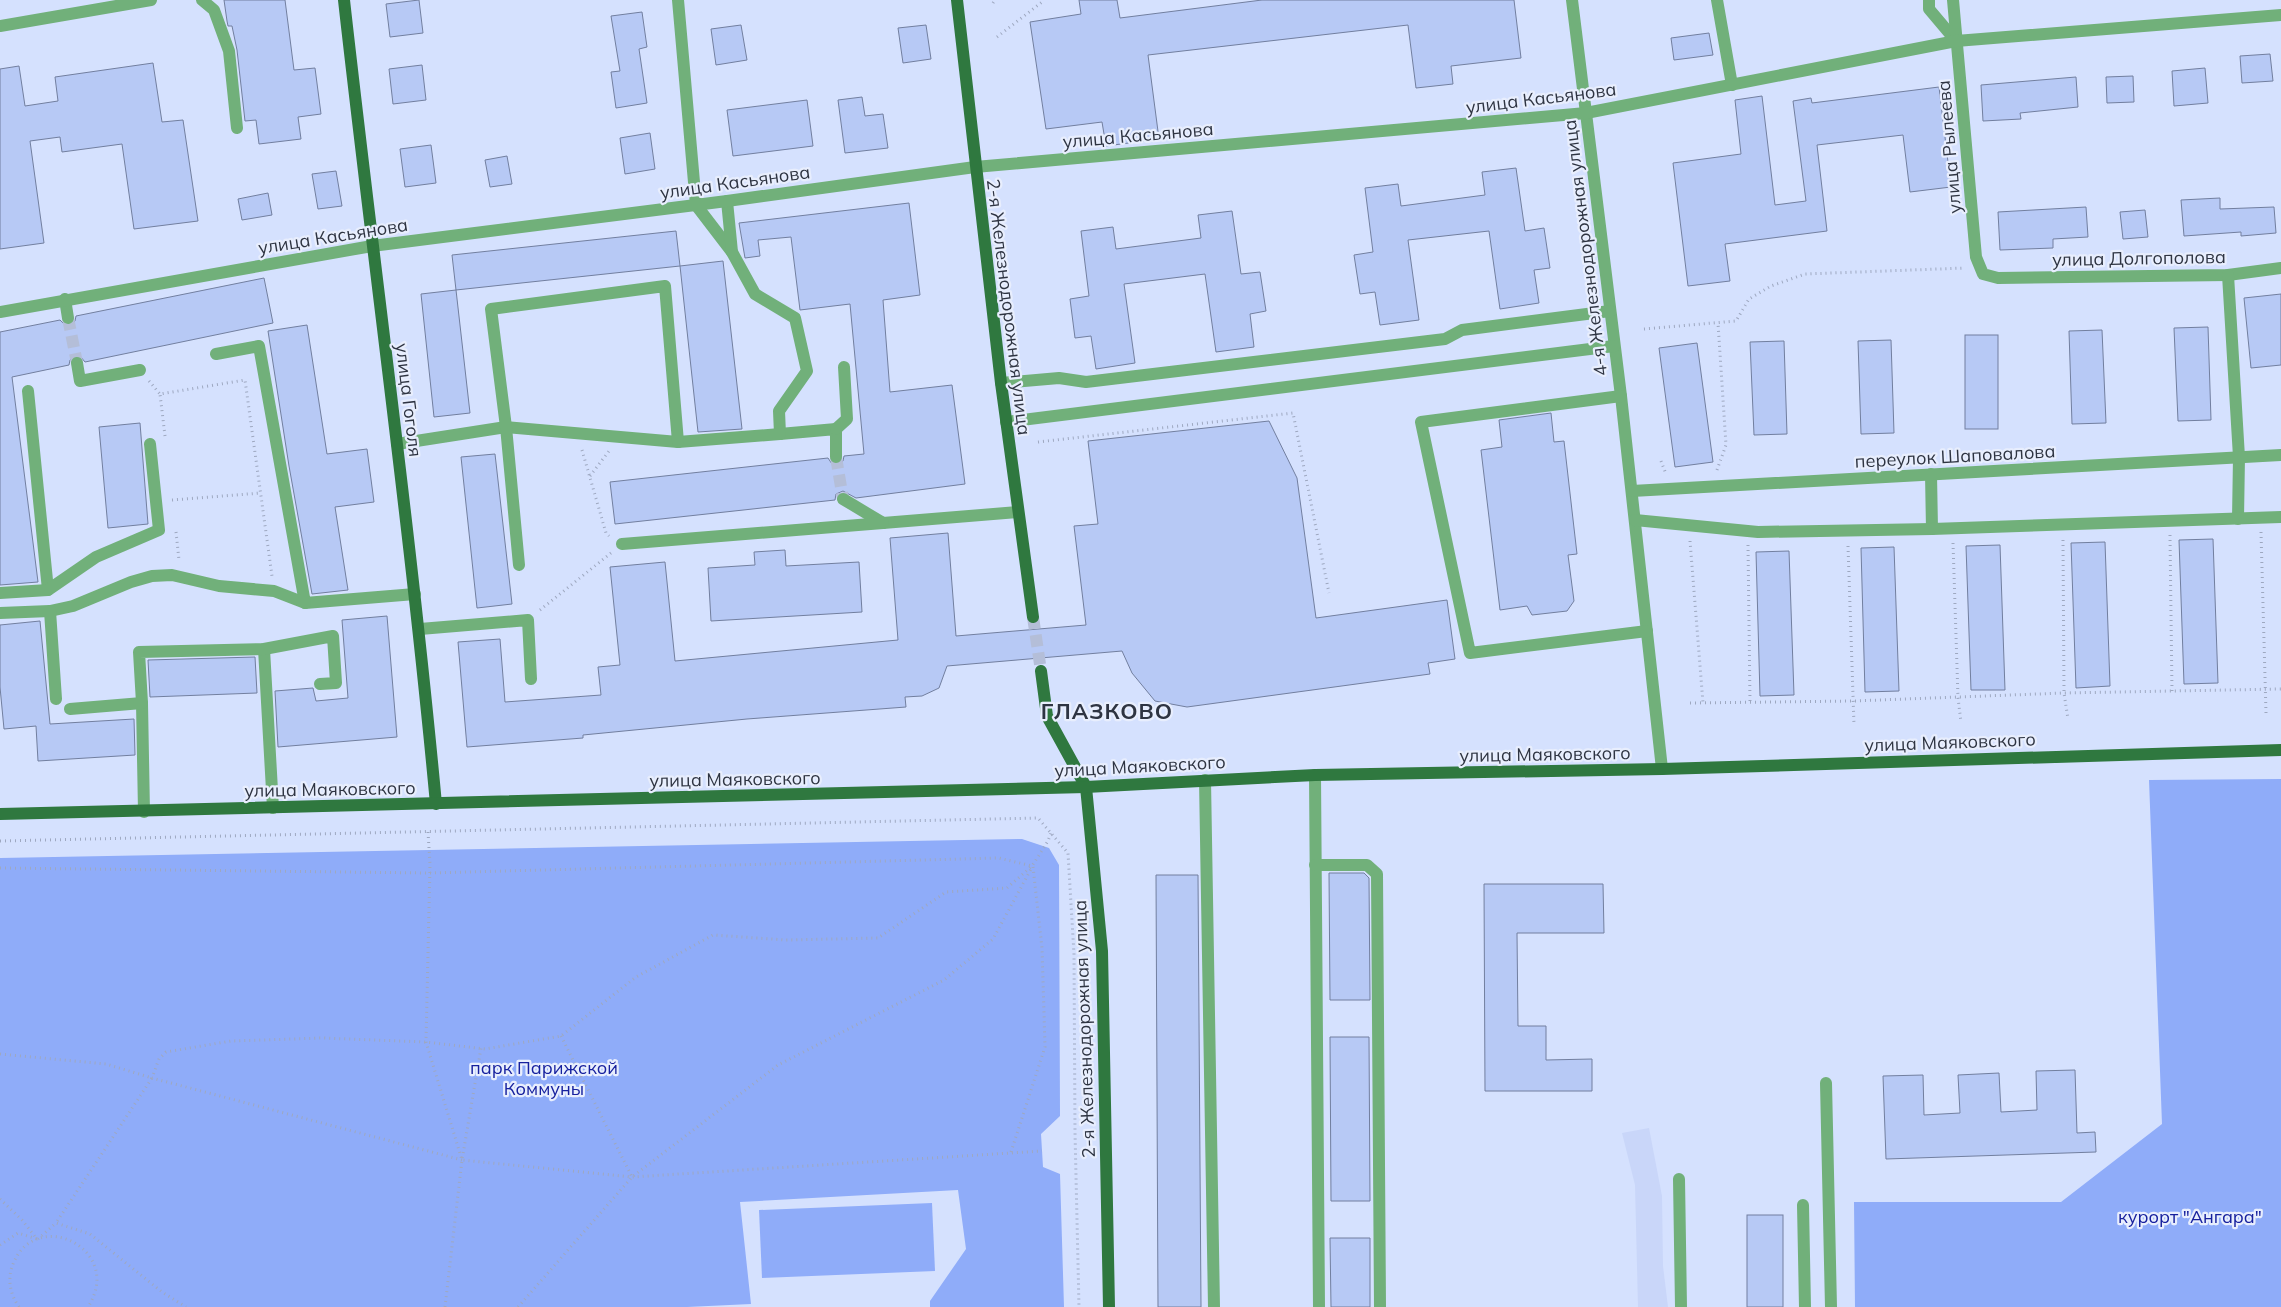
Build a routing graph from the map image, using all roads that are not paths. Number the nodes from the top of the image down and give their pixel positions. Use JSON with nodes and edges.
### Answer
{"nodes":[{"id":1,"x":151,"y":0,"type":"edge"},
{"id":2,"x":202,"y":0,"type":"edge"},
{"id":3,"x":344,"y":0,"type":"edge"},
{"id":4,"x":678,"y":0,"type":"edge"},
{"id":5,"x":957,"y":0,"type":"edge"},
{"id":6,"x":1572,"y":0,"type":"edge"},
{"id":7,"x":1716,"y":0,"type":"edge"},
{"id":8,"x":1928,"y":0,"type":"edge"},
{"id":9,"x":1953,"y":0,"type":"edge"},
{"id":10,"x":2281,"y":15,"type":"edge"},
{"id":11,"x":0,"y":26,"type":"edge"},
{"id":12,"x":1956,"y":41,"type":"junction"},
{"id":13,"x":1732,"y":85,"type":"junction"},
{"id":14,"x":1586,"y":114,"type":"junction"},
{"id":15,"x":237,"y":128,"type":"dead end"},
{"id":16,"x":975,"y":166,"type":"junction"},
{"id":17,"x":727,"y":201,"type":"junction"},
{"id":18,"x":696,"y":205,"type":"junction"},
{"id":19,"x":372,"y":246,"type":"junction"},
{"id":20,"x":732,"y":252,"type":"junction"},
{"id":21,"x":2281,"y":268,"type":"edge"},
{"id":22,"x":2228,"y":275,"type":"junction"},
{"id":23,"x":1998,"y":278,"type":"joint"},
{"id":24,"x":64,"y":299,"type":"junction"},
{"id":25,"x":1610,"y":311,"type":"junction"},
{"id":26,"x":0,"y":312,"type":"edge"},
{"id":27,"x":68,"y":318,"type":"tunnel mouth"},
{"id":28,"x":1614,"y":346,"type":"junction"},
{"id":29,"x":216,"y":354,"type":"dead end"},
{"id":30,"x":77,"y":363,"type":"tunnel mouth"},
{"id":31,"x":844,"y":367,"type":"dead end"},
{"id":32,"x":140,"y":370,"type":"dead end"},
{"id":33,"x":1001,"y":382,"type":"junction"},
{"id":34,"x":28,"y":391,"type":"dead end"},
{"id":35,"x":1621,"y":396,"type":"junction"},
{"id":36,"x":1006,"y":422,"type":"junction"},
{"id":37,"x":506,"y":427,"type":"junction"},
{"id":38,"x":836,"y":429,"type":"junction"},
{"id":39,"x":780,"y":434,"type":"junction"},
{"id":40,"x":678,"y":442,"type":"junction"},
{"id":41,"x":150,"y":444,"type":"dead end"},
{"id":42,"x":397,"y":444,"type":"junction"},
{"id":43,"x":2281,"y":455,"type":"edge"},
{"id":44,"x":836,"y":457,"type":"tunnel mouth"},
{"id":45,"x":2238,"y":457,"type":"junction"},
{"id":46,"x":1931,"y":474,"type":"junction"},
{"id":47,"x":1632,"y":491,"type":"junction"},
{"id":48,"x":843,"y":499,"type":"dead end"},
{"id":49,"x":1018,"y":512,"type":"junction"},
{"id":50,"x":2281,"y":517,"type":"edge"},
{"id":51,"x":1635,"y":520,"type":"junction"},
{"id":52,"x":2238,"y":520,"type":"junction"},
{"id":53,"x":883,"y":523,"type":"junction"},
{"id":54,"x":1932,"y":529,"type":"junction"},
{"id":55,"x":622,"y":544,"type":"road end"},
{"id":56,"x":519,"y":565,"type":"dead end"},
{"id":57,"x":48,"y":590,"type":"junction"},
{"id":58,"x":0,"y":593,"type":"edge"},
{"id":59,"x":415,"y":594,"type":"junction"},
{"id":60,"x":305,"y":603,"type":"junction"},
{"id":61,"x":50,"y":611,"type":"junction"},
{"id":62,"x":0,"y":613,"type":"edge"},
{"id":63,"x":1033,"y":617,"type":"tunnel mouth"},
{"id":64,"x":420,"y":629,"type":"junction"},
{"id":65,"x":1647,"y":631,"type":"junction"},
{"id":66,"x":264,"y":649,"type":"junction"},
{"id":67,"x":1040,"y":671,"type":"tunnel mouth"},
{"id":68,"x":531,"y":679,"type":"dead end"},
{"id":69,"x":320,"y":684,"type":"dead end"},
{"id":70,"x":56,"y":699,"type":"dead end"},
{"id":71,"x":142,"y":703,"type":"junction"},
{"id":72,"x":70,"y":709,"type":"dead end"},
{"id":73,"x":2281,"y":750,"type":"edge"},
{"id":74,"x":1662,"y":769,"type":"junction"},
{"id":75,"x":1315,"y":776,"type":"junction"},
{"id":76,"x":1205,"y":780,"type":"junction"},
{"id":77,"x":1086,"y":787,"type":"junction"},
{"id":78,"x":436,"y":804,"type":"junction"},
{"id":79,"x":273,"y":808,"type":"junction"},
{"id":80,"x":144,"y":812,"type":"junction"},
{"id":81,"x":0,"y":814,"type":"edge"},
{"id":82,"x":1315,"y":865,"type":"junction"},
{"id":83,"x":1826,"y":1083,"type":"dead end"},
{"id":84,"x":1680,"y":1179,"type":"dead end"},
{"id":85,"x":1803,"y":1204,"type":"dead end"},
{"id":86,"x":1110,"y":1307,"type":"edge"},
{"id":87,"x":1214,"y":1307,"type":"edge"},
{"id":88,"x":1318,"y":1307,"type":"edge"},
{"id":89,"x":1380,"y":1307,"type":"edge"},
{"id":90,"x":1681,"y":1307,"type":"edge"},
{"id":91,"x":1804,"y":1307,"type":"edge"},
{"id":92,"x":1831,"y":1307,"type":"edge"}],
"edges":[{"from":1,"to":11,"type":"street"},
{"from":2,"to":15,"type":"street"},
{"from":3,"to":19,"type":"main road","name":"улица Гоголя"},
{"from":4,"to":18,"type":"street"},
{"from":5,"to":16,"type":"main road","name":"2-я Железнодорожная улица"},
{"from":6,"to":14,"type":"street","name":"4-я Железнодорожная улица"},
{"from":7,"to":13,"type":"street"},
{"from":8,"to":12,"type":"street"},
{"from":9,"to":12,"type":"street","name":"улица Рылеева"},
{"from":10,"to":12,"type":"street","name":"улица Касьянова"},
{"from":12,"to":13,"type":"street","name":"улица Касьянова"},
{"from":12,"to":23,"type":"street","name":"улица Рылеева"},
{"from":13,"to":14,"type":"street","name":"улица Касьянова"},
{"from":14,"to":16,"type":"street","name":"улица Касьянова"},
{"from":14,"to":25,"type":"street","name":"4-я Железнодорожная улица"},
{"from":16,"to":17,"type":"street","name":"улица Касьянова"},
{"from":16,"to":33,"type":"main road","name":"2-я Железнодорожная улица"},
{"from":17,"to":18,"type":"street","name":"улица Касьянова"},
{"from":17,"to":20,"type":"street"},
{"from":18,"to":19,"type":"street","name":"улица Касьянова"},
{"from":18,"to":20,"type":"street"},
{"from":19,"to":24,"type":"street","name":"улица Касьянова"},
{"from":19,"to":42,"type":"main road","name":"улица Гоголя"},
{"from":20,"to":39,"type":"street"},
{"from":21,"to":22,"type":"street","name":"улица Долгополова"},
{"from":22,"to":23,"type":"street","name":"улица Долгополова"},
{"from":22,"to":45,"type":"street"},
{"from":24,"to":26,"type":"street","name":"улица Касьянова"},
{"from":24,"to":27,"type":"street"},
{"from":25,"to":28,"type":"street","name":"4-я Железнодорожная улица"},
{"from":25,"to":33,"type":"street"},
{"from":28,"to":35,"type":"street","name":"4-я Железнодорожная улица"},
{"from":28,"to":36,"type":"street"},
{"from":29,"to":60,"type":"street"},
{"from":30,"to":32,"type":"street"},
{"from":31,"to":38,"type":"street"},
{"from":33,"to":36,"type":"main road","name":"2-я Железнодорожная улица"},
{"from":34,"to":57,"type":"street"},
{"from":35,"to":47,"type":"street","name":"4-я Железнодорожная улица"},
{"from":35,"to":65,"type":"street"},
{"from":36,"to":49,"type":"main road","name":"2-я Железнодорожная улица"},
{"from":37,"to":40,"type":"street"},
{"from":37,"to":40,"type":"street"},
{"from":37,"to":42,"type":"street"},
{"from":37,"to":56,"type":"street"},
{"from":38,"to":39,"type":"street"},
{"from":38,"to":44,"type":"street"},
{"from":39,"to":40,"type":"street"},
{"from":41,"to":57,"type":"street"},
{"from":42,"to":59,"type":"main road","name":"улица Гоголя"},
{"from":43,"to":45,"type":"street","name":"переулок Шаповалова"},
{"from":45,"to":46,"type":"street","name":"переулок Шаповалова"},
{"from":45,"to":52,"type":"street"},
{"from":46,"to":47,"type":"street","name":"переулок Шаповалова"},
{"from":46,"to":54,"type":"street"},
{"from":47,"to":51,"type":"street","name":"4-я Железнодорожная улица"},
{"from":48,"to":53,"type":"street"},
{"from":49,"to":53,"type":"street"},
{"from":49,"to":63,"type":"main road","name":"2-я Железнодорожная улица"},
{"from":50,"to":52,"type":"street"},
{"from":51,"to":54,"type":"street"},
{"from":51,"to":65,"type":"street","name":"4-я Железнодорожная улица"},
{"from":52,"to":54,"type":"street"},
{"from":53,"to":55,"type":"street"},
{"from":57,"to":58,"type":"street"},
{"from":59,"to":60,"type":"street"},
{"from":59,"to":64,"type":"main road","name":"улица Гоголя"},
{"from":60,"to":61,"type":"street"},
{"from":61,"to":62,"type":"street"},
{"from":61,"to":70,"type":"street"},
{"from":64,"to":68,"type":"street"},
{"from":64,"to":78,"type":"main road","name":"улица Гоголя"},
{"from":65,"to":74,"type":"street","name":"4-я Железнодорожная улица"},
{"from":66,"to":69,"type":"street"},
{"from":66,"to":71,"type":"street"},
{"from":66,"to":79,"type":"street"},
{"from":67,"to":77,"type":"main road","name":"2-я Железнодорожная улица"},
{"from":71,"to":72,"type":"street"},
{"from":71,"to":80,"type":"street"},
{"from":73,"to":74,"type":"main road","name":"улица Маяковского"},
{"from":74,"to":75,"type":"main road","name":"улица Маяковского"},
{"from":75,"to":76,"type":"main road","name":"улица Маяковского"},
{"from":75,"to":82,"type":"street"},
{"from":76,"to":77,"type":"main road","name":"улица Маяковского"},
{"from":76,"to":87,"type":"street"},
{"from":77,"to":78,"type":"main road","name":"улица Маяковского"},
{"from":77,"to":86,"type":"main road","name":"2-я Железнодорожная улица"},
{"from":78,"to":79,"type":"main road","name":"улица Маяковского"},
{"from":79,"to":80,"type":"main road","name":"улица Маяковского"},
{"from":80,"to":81,"type":"main road","name":"улица Маяковского"},
{"from":82,"to":88,"type":"street"},
{"from":82,"to":89,"type":"street"},
{"from":83,"to":92,"type":"street"},
{"from":84,"to":90,"type":"street"},
{"from":85,"to":91,"type":"street"}]}
